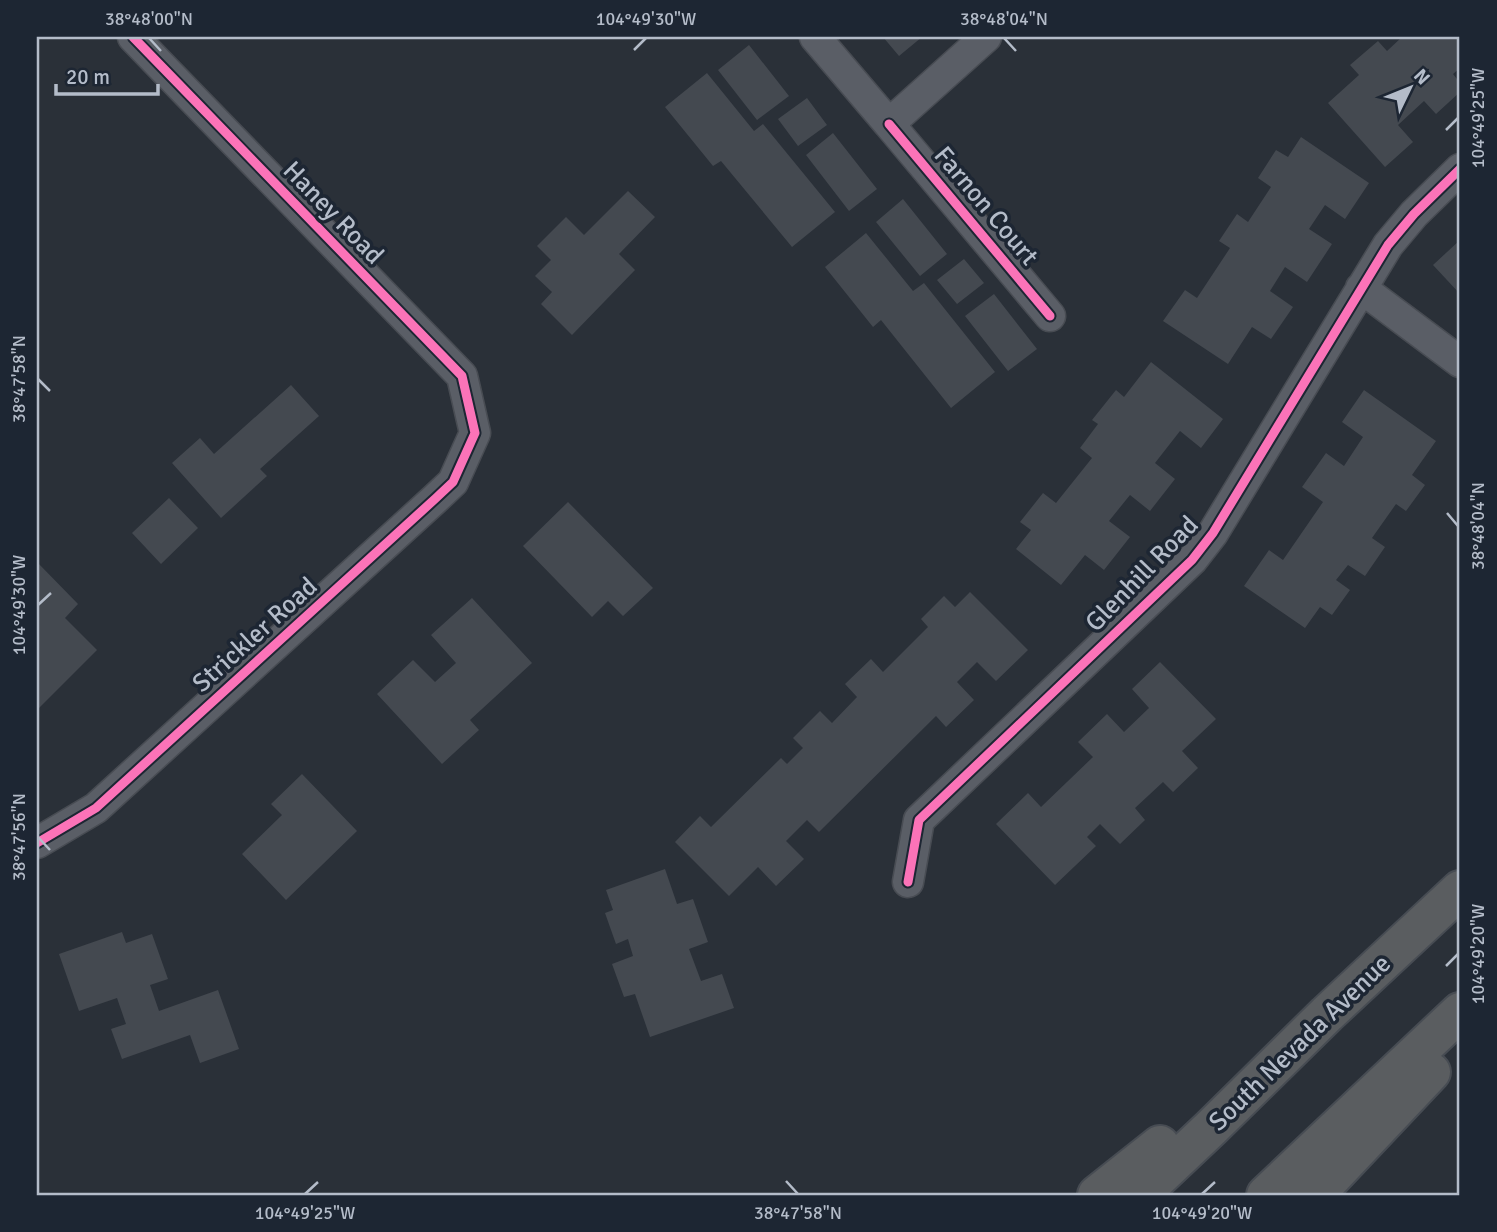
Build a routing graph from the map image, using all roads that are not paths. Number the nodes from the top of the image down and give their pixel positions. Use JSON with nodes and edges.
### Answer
{"nodes":[{"id":1,"x":133,"y":37,"type":"edge"},
{"id":2,"x":815,"y":37,"type":"edge"},
{"id":3,"x":986,"y":37,"type":"edge"},
{"id":4,"x":888,"y":124,"type":"junction"},
{"id":5,"x":1460,"y":169,"type":"edge"},
{"id":6,"x":1361,"y":288,"type":"junction"},
{"id":7,"x":1051,"y":316,"type":"dead end"},
{"id":8,"x":1460,"y":362,"type":"edge"},
{"id":9,"x":475,"y":433,"type":"joint"},
{"id":10,"x":37,"y":843,"type":"edge"},
{"id":11,"x":908,"y":882,"type":"dead end"},
{"id":12,"x":1460,"y":890,"type":"edge"},
{"id":13,"x":1460,"y":1012,"type":"edge"},
{"id":14,"x":1327,"y":1014,"type":"junction"},
{"id":15,"x":1460,"y":1041,"type":"edge"},
{"id":16,"x":1097,"y":1195,"type":"edge"},
{"id":17,"x":1140,"y":1195,"type":"edge"},
{"id":18,"x":1266,"y":1195,"type":"edge"},
{"id":19,"x":1315,"y":1195,"type":"edge"}],
"edges":[{"from":1,"to":9,"type":"street","name":"Haney Road"},
{"from":2,"to":4,"type":"street","name":"Farnon Court"},
{"from":3,"to":4,"type":"street"},
{"from":4,"to":7,"type":"street","name":"Farnon Court"},
{"from":5,"to":6,"type":"street","name":"Glenhill Road"},
{"from":6,"to":8,"type":"street"},
{"from":6,"to":11,"type":"street","name":"Glenhill Road"},
{"from":9,"to":10,"type":"street","name":"Strickler Road"},
{"from":12,"to":14,"type":"highway","name":"South Nevada Avenue"},
{"from":13,"to":18,"type":"highway"},
{"from":14,"to":16,"type":"highway"},
{"from":14,"to":17,"type":"highway","name":"South Nevada Avenue"},
{"from":15,"to":19,"type":"highway"}]}
